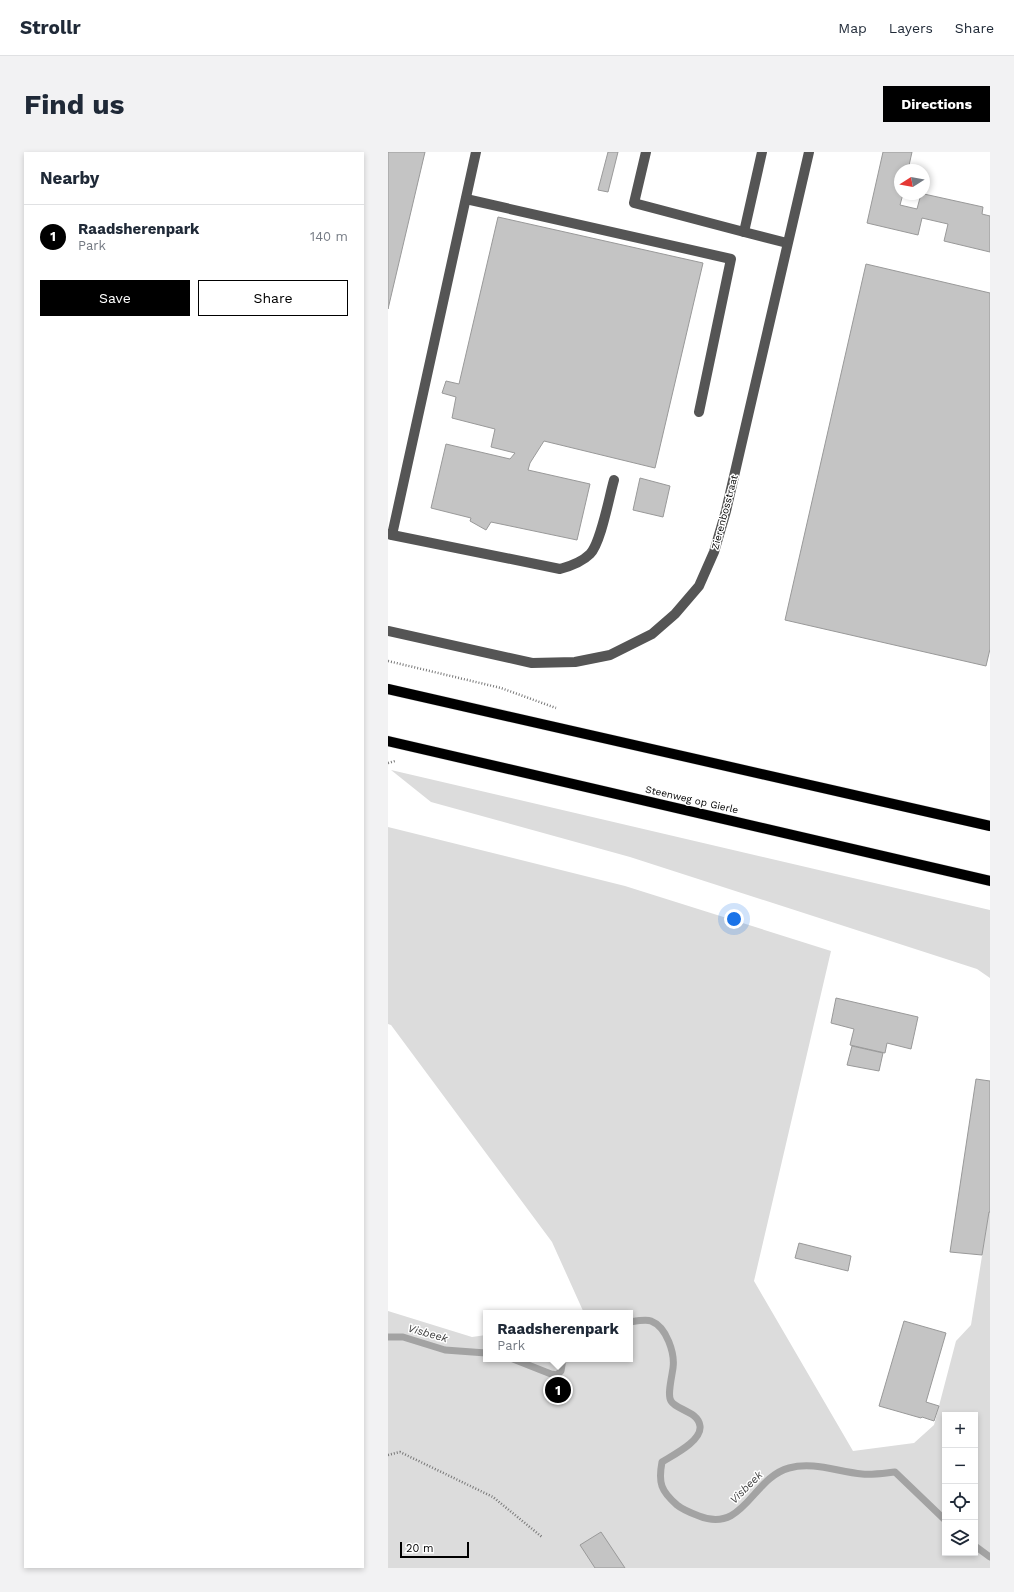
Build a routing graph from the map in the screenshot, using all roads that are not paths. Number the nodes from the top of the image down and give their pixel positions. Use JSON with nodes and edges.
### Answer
{"nodes":[{"id":1,"x":476,"y":152,"type":"edge"},
{"id":2,"x":646,"y":152,"type":"edge"},
{"id":3,"x":762,"y":152,"type":"edge"},
{"id":4,"x":809,"y":152,"type":"edge"},
{"id":5,"x":466,"y":199,"type":"junction"},
{"id":6,"x":744,"y":232,"type":"junction"},
{"id":7,"x":787,"y":243,"type":"junction"},
{"id":8,"x":699,"y":412,"type":"dead end"},
{"id":9,"x":614,"y":480,"type":"dead end"},
{"id":10,"x":390,"y":535,"type":"edge"},
{"id":11,"x":388,"y":632,"type":"edge"},
{"id":12,"x":388,"y":689,"type":"edge"},
{"id":13,"x":388,"y":741,"type":"edge"},
{"id":14,"x":990,"y":826,"type":"edge"},
{"id":15,"x":990,"y":881,"type":"edge"}],
"edges":[{"from":1,"to":5,"type":"street"},
{"from":2,"to":6,"type":"street"},
{"from":3,"to":6,"type":"street"},
{"from":4,"to":7,"type":"street","name":"Zierenbosstraat"},
{"from":5,"to":8,"type":"street"},
{"from":5,"to":10,"type":"street"},
{"from":6,"to":7,"type":"street"},
{"from":7,"to":11,"type":"street","name":"Zierenbosstraat"},
{"from":9,"to":10,"type":"street"},
{"from":12,"to":14,"type":"main road"},
{"from":13,"to":15,"type":"main road","name":"Steenweg op Gierle"}]}
